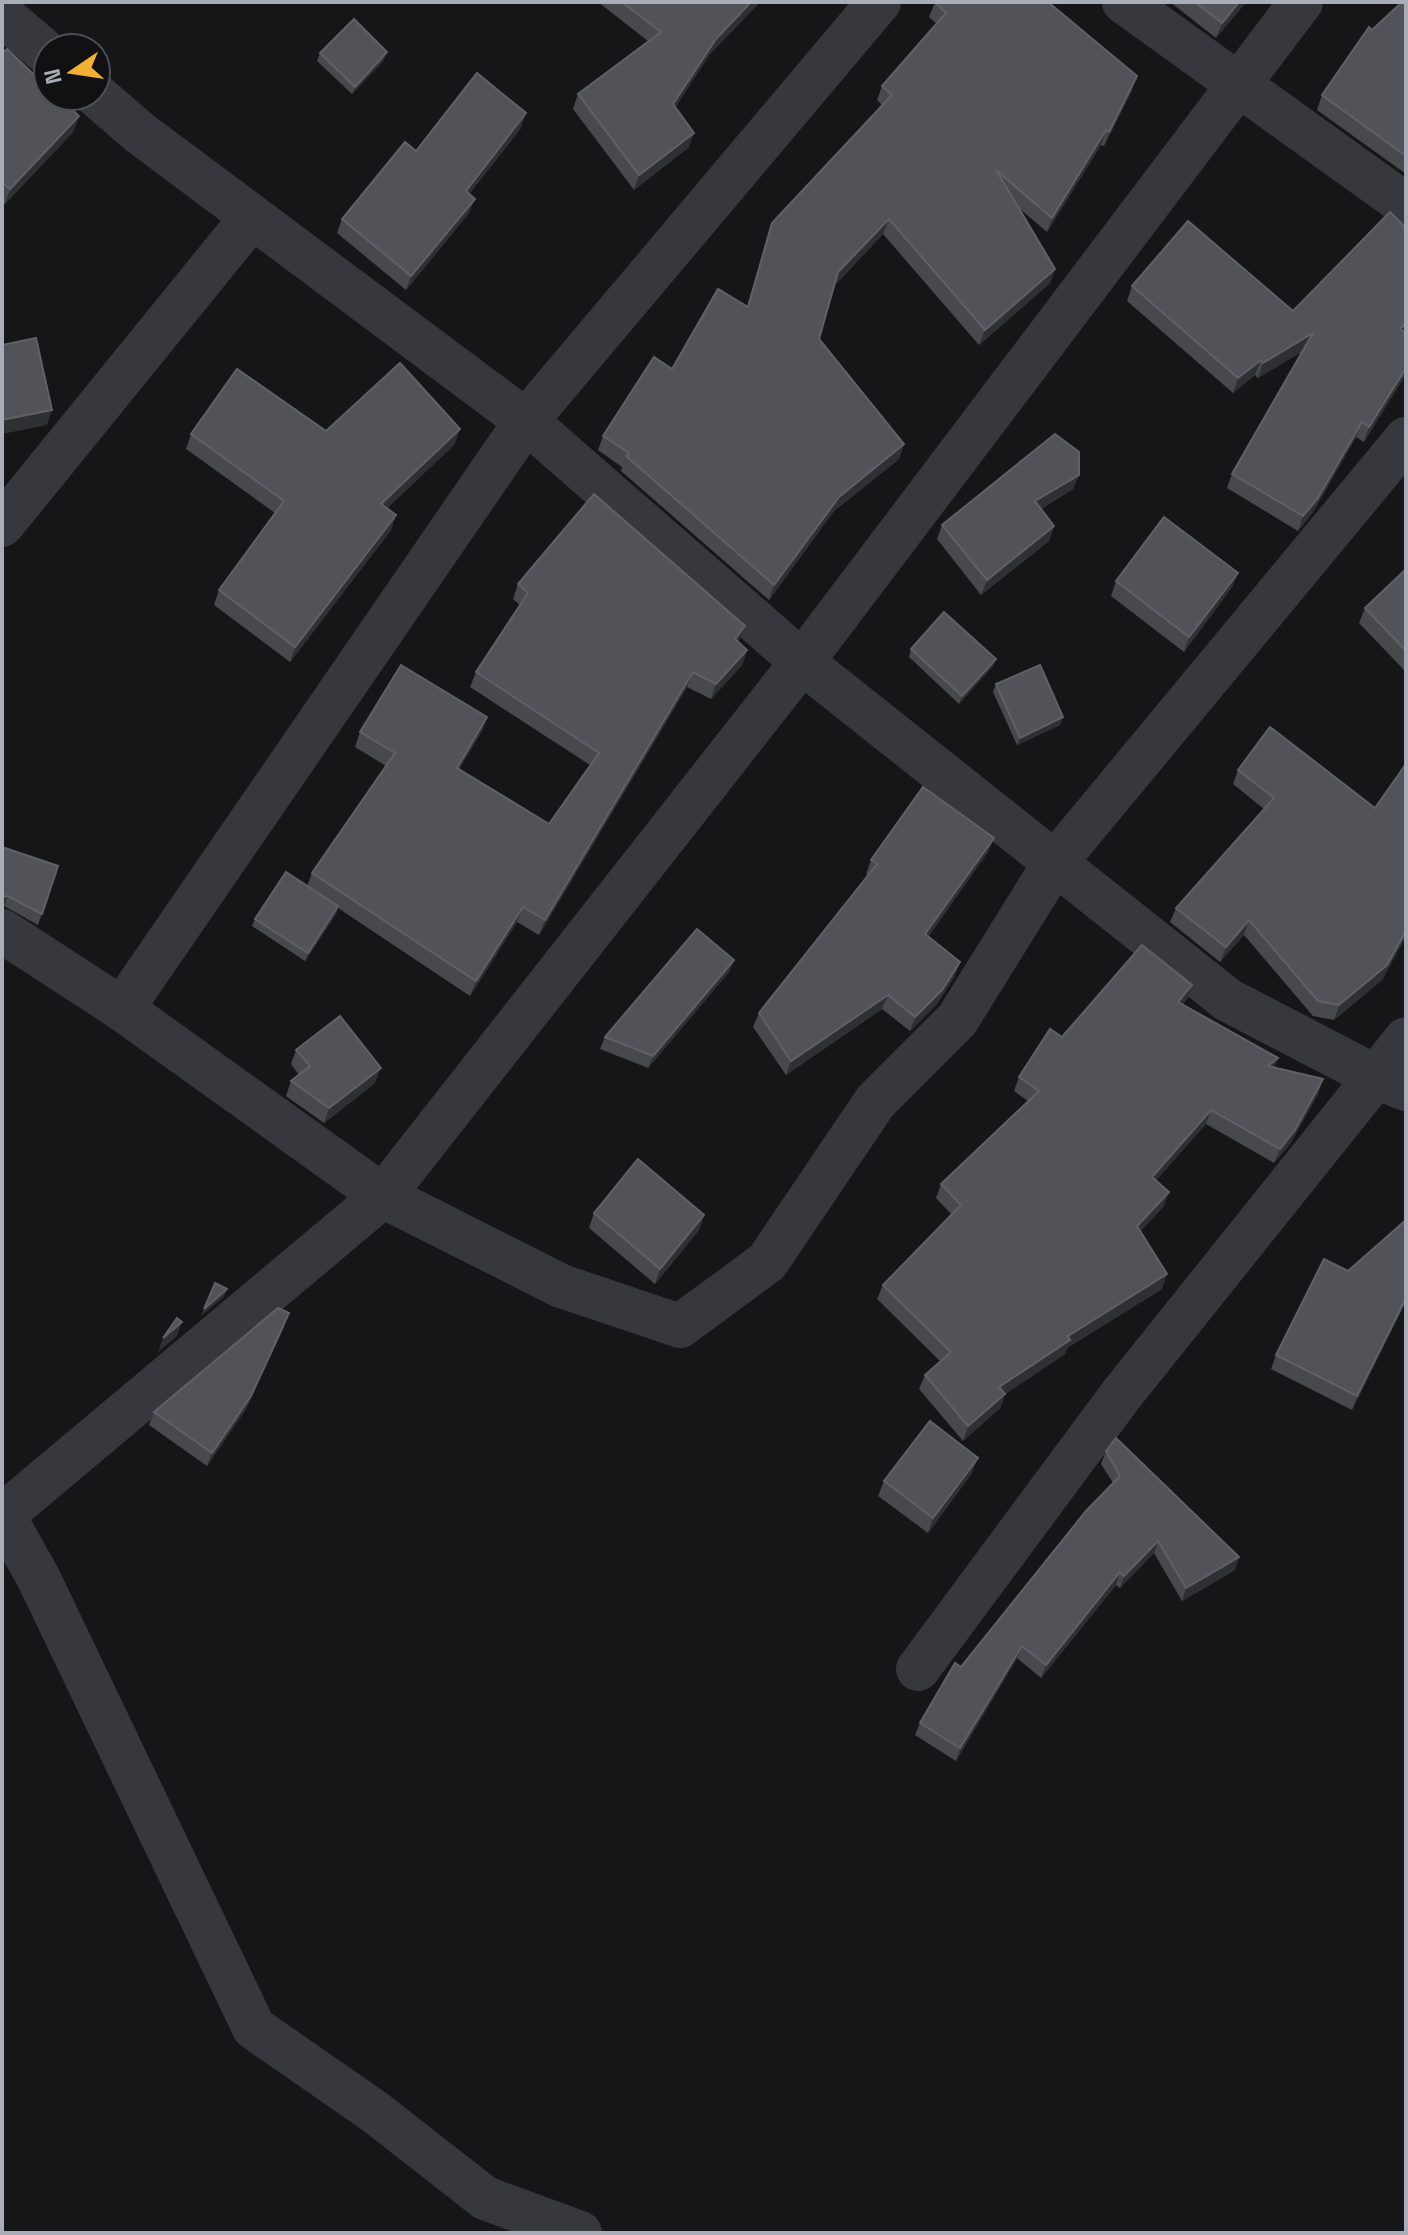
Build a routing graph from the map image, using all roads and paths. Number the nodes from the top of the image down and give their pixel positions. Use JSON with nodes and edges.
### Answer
{"nodes":[{"id":1,"x":879,"y":2,"type":"edge"},
{"id":2,"x":1124,"y":2,"type":"edge"},
{"id":3,"x":1301,"y":2,"type":"edge"},
{"id":4,"x":2,"y":15,"type":"edge"},
{"id":5,"x":32,"y":40,"type":"edge"},
{"id":6,"x":1240,"y":83,"type":"junction"},
{"id":7,"x":112,"y":108,"type":"edge"},
{"id":8,"x":1406,"y":205,"type":"edge"},
{"id":9,"x":252,"y":217,"type":"junction"},
{"id":10,"x":526,"y":421,"type":"junction"},
{"id":11,"x":1406,"y":439,"type":"edge"},
{"id":12,"x":2,"y":525,"type":"edge"},
{"id":13,"x":802,"y":662,"type":"junction"},
{"id":14,"x":1054,"y":864,"type":"junction"},
{"id":15,"x":2,"y":931,"type":"edge"},
{"id":16,"x":122,"y":1009,"type":"junction"},
{"id":17,"x":1406,"y":1039,"type":"edge"},
{"id":18,"x":1391,"y":1083,"type":"edge"},
{"id":19,"x":383,"y":1196,"type":"junction"},
{"id":20,"x":3,"y":1514,"type":"edge"},
{"id":21,"x":918,"y":1669,"type":"dead end"},
{"id":22,"x":580,"y":2233,"type":"edge"}],
"edges":[{"from":1,"to":10,"type":"street"},
{"from":2,"to":6,"type":"street"},
{"from":3,"to":6,"type":"street"},
{"from":4,"to":5,"type":"street"},
{"from":6,"to":8,"type":"street"},
{"from":6,"to":13,"type":"street"},
{"from":7,"to":9,"type":"street"},
{"from":9,"to":10,"type":"street"},
{"from":9,"to":12,"type":"street"},
{"from":10,"to":13,"type":"street"},
{"from":10,"to":16,"type":"street"},
{"from":11,"to":14,"type":"street"},
{"from":13,"to":14,"type":"street"},
{"from":13,"to":19,"type":"street"},
{"from":14,"to":18,"type":"street"},
{"from":14,"to":19,"type":"street"},
{"from":15,"to":16,"type":"street"},
{"from":16,"to":19,"type":"street"},
{"from":17,"to":18,"type":"street"},
{"from":18,"to":21,"type":"street"},
{"from":19,"to":20,"type":"street"},
{"from":20,"to":22,"type":"street"}]}
